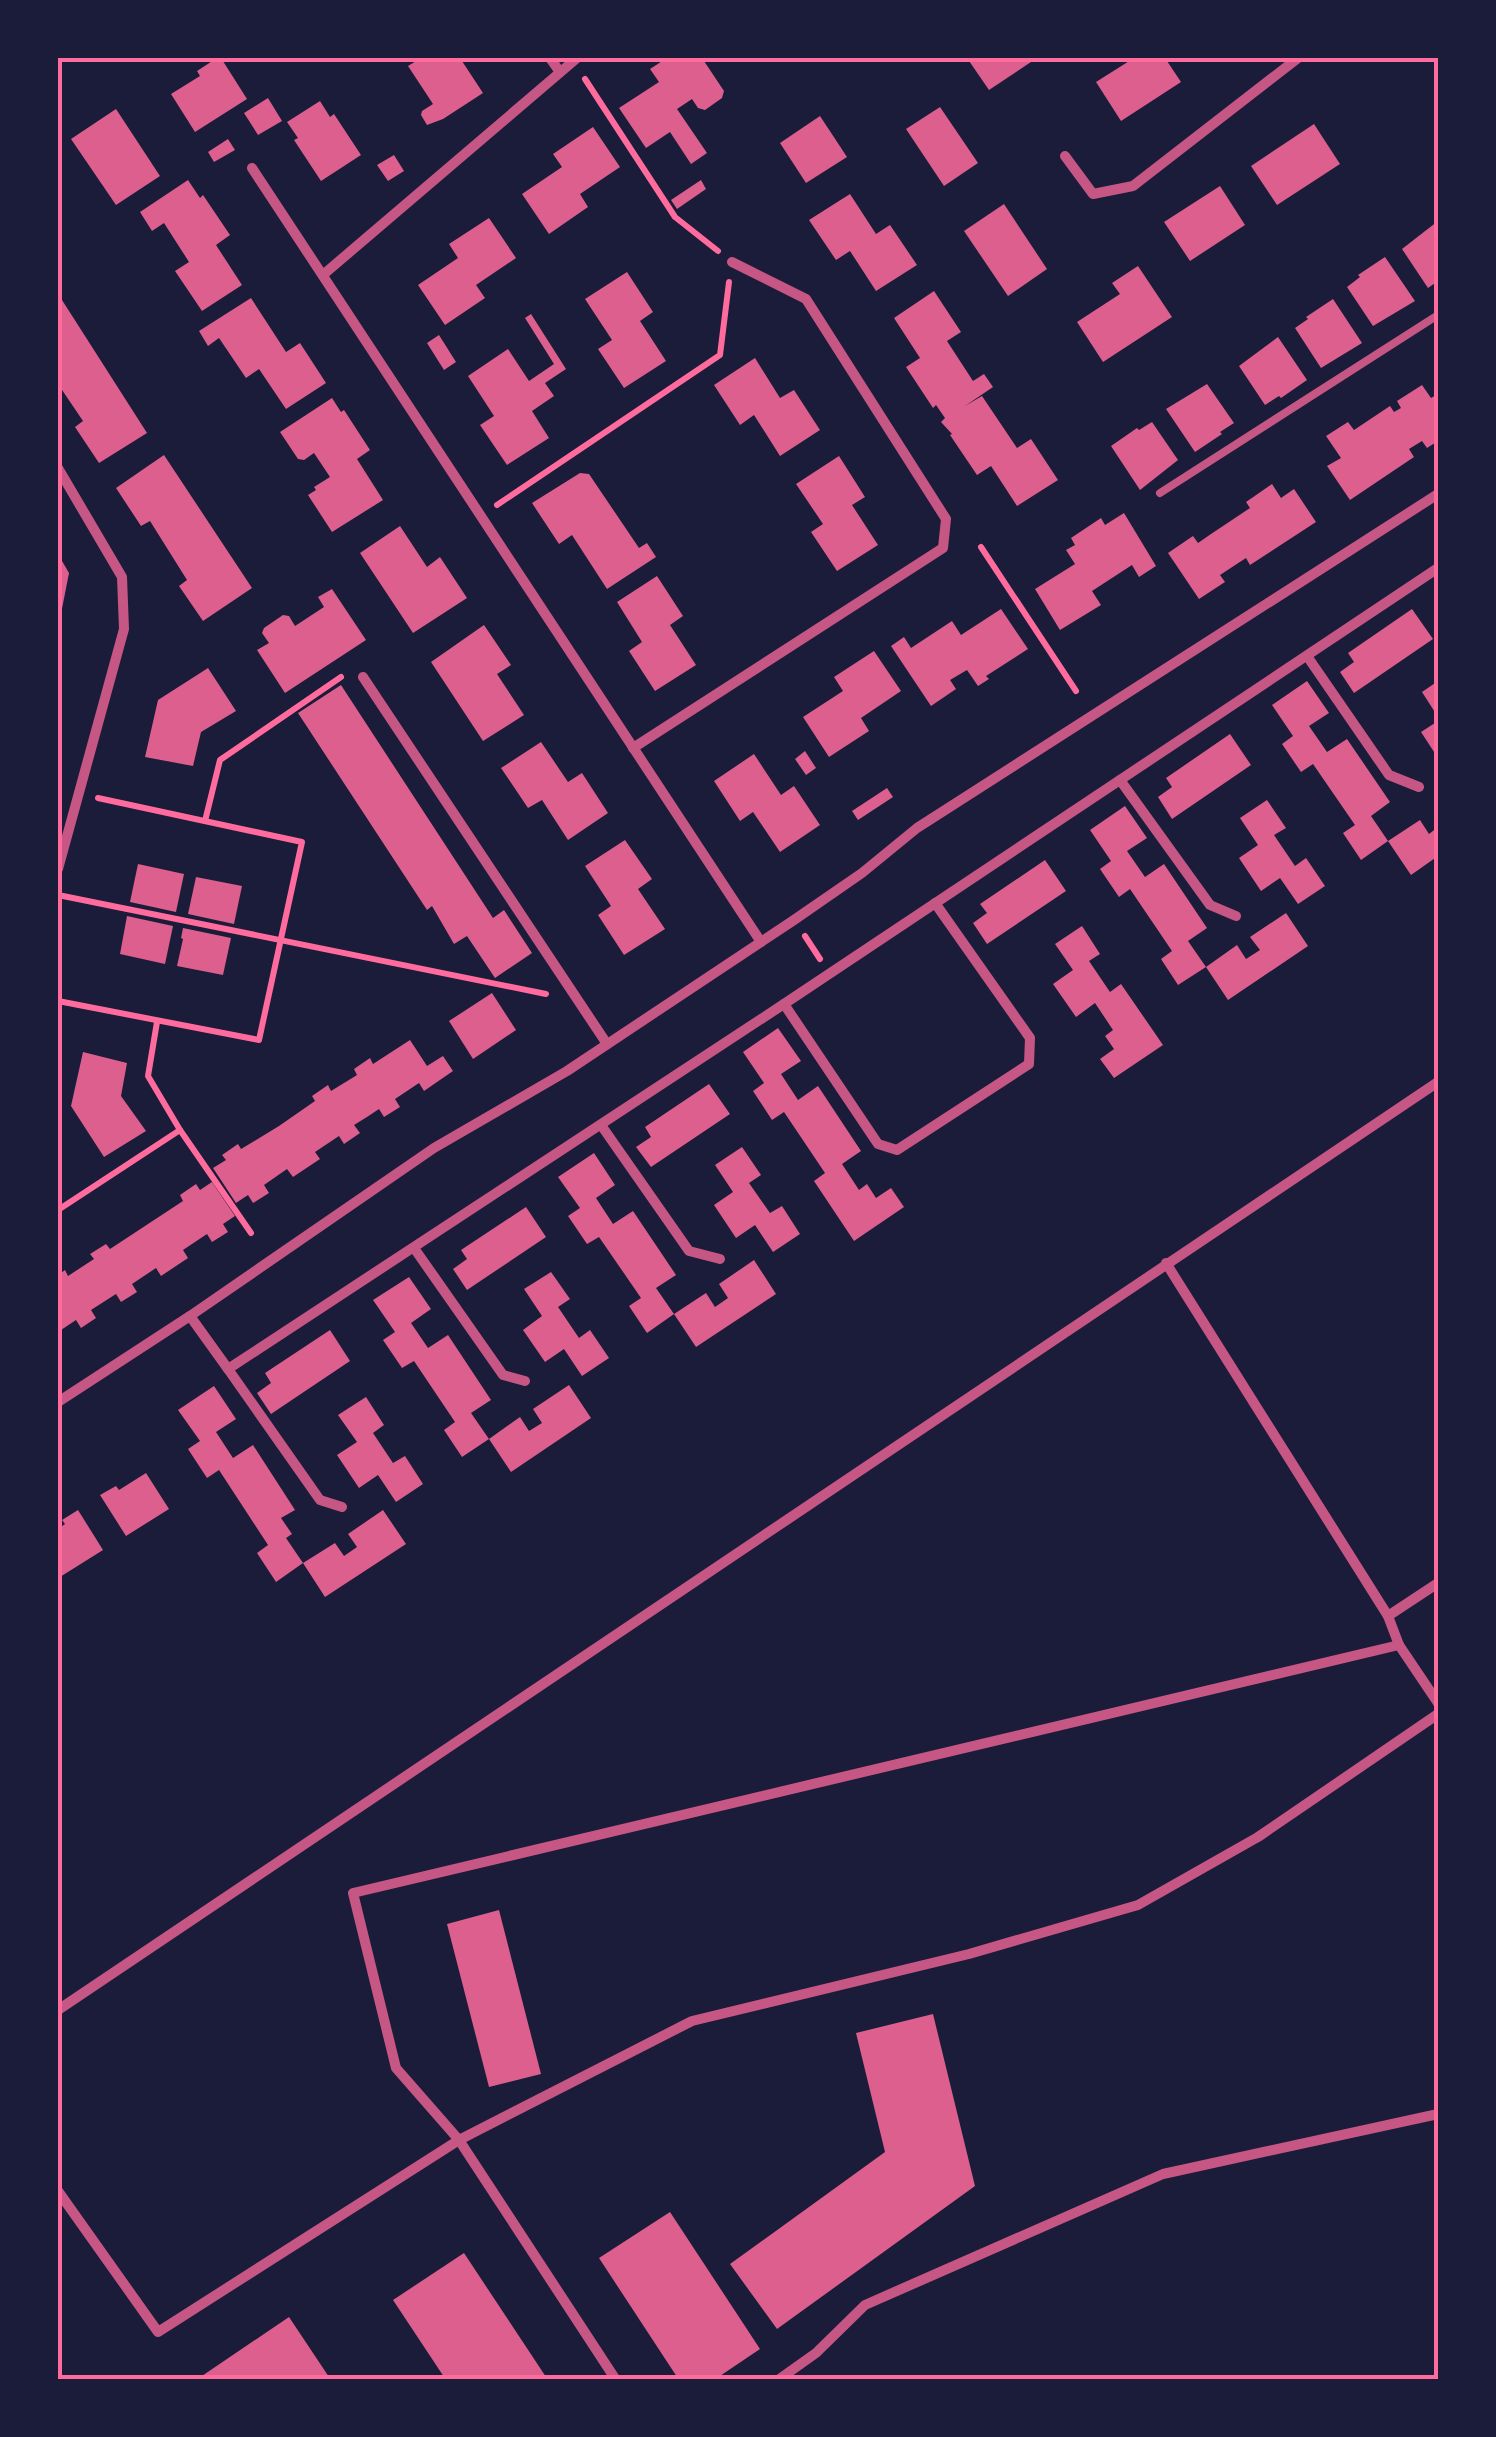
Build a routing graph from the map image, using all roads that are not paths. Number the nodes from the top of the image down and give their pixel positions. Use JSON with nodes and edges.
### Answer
{"nodes":[{"id":1,"x":550,"y":58,"type":"edge"},
{"id":2,"x":577,"y":58,"type":"edge"},
{"id":3,"x":1298,"y":58,"type":"edge"},
{"id":4,"x":560,"y":72,"type":"junction"},
{"id":5,"x":1064,"y":156,"type":"dead end"},
{"id":6,"x":252,"y":168,"type":"dead end"},
{"id":7,"x":732,"y":262,"type":"road end"},
{"id":8,"x":324,"y":274,"type":"junction"},
{"id":9,"x":1438,"y":315,"type":"edge"},
{"id":10,"x":58,"y":468,"type":"edge"},
{"id":11,"x":1160,"y":493,"type":"dead end"},
{"id":12,"x":1438,"y":494,"type":"edge"},
{"id":13,"x":1438,"y":568,"type":"edge"},
{"id":14,"x":1307,"y":656,"type":"junction"},
{"id":15,"x":362,"y":678,"type":"road end"},
{"id":16,"x":633,"y":748,"type":"junction"},
{"id":17,"x":1120,"y":780,"type":"junction"},
{"id":18,"x":1419,"y":787,"type":"dead end"},
{"id":19,"x":58,"y":870,"type":"edge"},
{"id":20,"x":935,"y":903,"type":"junction"},
{"id":21,"x":1236,"y":916,"type":"dead end"},
{"id":22,"x":760,"y":942,"type":"junction"},
{"id":23,"x":784,"y":1004,"type":"junction"},
{"id":24,"x":607,"y":1044,"type":"junction"},
{"id":25,"x":1438,"y":1082,"type":"edge"},
{"id":26,"x":601,"y":1124,"type":"junction"},
{"id":27,"x":414,"y":1248,"type":"junction"},
{"id":28,"x":720,"y":1259,"type":"dead end"},
{"id":29,"x":1166,"y":1263,"type":"junction"},
{"id":30,"x":190,"y":1316,"type":"junction"},
{"id":31,"x":228,"y":1370,"type":"junction"},
{"id":32,"x":526,"y":1382,"type":"dead end"},
{"id":33,"x":58,"y":1402,"type":"edge"},
{"id":34,"x":342,"y":1507,"type":"dead end"},
{"id":35,"x":1438,"y":1583,"type":"edge"},
{"id":36,"x":1388,"y":1616,"type":"junction"},
{"id":37,"x":1399,"y":1645,"type":"junction"},
{"id":38,"x":1438,"y":1703,"type":"edge"},
{"id":39,"x":1438,"y":1714,"type":"edge"},
{"id":40,"x":58,"y":2010,"type":"edge"},
{"id":41,"x":1438,"y":2114,"type":"edge"},
{"id":42,"x":459,"y":2140,"type":"junction"},
{"id":43,"x":58,"y":2190,"type":"edge"},
{"id":44,"x":616,"y":2380,"type":"edge"},
{"id":45,"x":778,"y":2380,"type":"edge"}],
"edges":[{"from":1,"to":4,"type":"street"},
{"from":2,"to":4,"type":"street"},
{"from":3,"to":5,"type":"street"},
{"from":4,"to":8,"type":"street"},
{"from":6,"to":8,"type":"street"},
{"from":7,"to":16,"type":"street"},
{"from":8,"to":16,"type":"street"},
{"from":9,"to":11,"type":"lane"},
{"from":10,"to":19,"type":"street"},
{"from":12,"to":22,"type":"street"},
{"from":13,"to":14,"type":"street"},
{"from":14,"to":17,"type":"street"},
{"from":14,"to":18,"type":"street"},
{"from":15,"to":24,"type":"street"},
{"from":16,"to":22,"type":"street"},
{"from":17,"to":20,"type":"street"},
{"from":17,"to":21,"type":"street"},
{"from":20,"to":23,"type":"street"},
{"from":20,"to":23,"type":"street"},
{"from":22,"to":24,"type":"street"},
{"from":23,"to":26,"type":"street"},
{"from":24,"to":30,"type":"street"},
{"from":25,"to":29,"type":"street"},
{"from":26,"to":27,"type":"street"},
{"from":26,"to":28,"type":"street"},
{"from":27,"to":31,"type":"street"},
{"from":27,"to":32,"type":"street"},
{"from":29,"to":36,"type":"street"},
{"from":29,"to":40,"type":"street"},
{"from":30,"to":31,"type":"street"},
{"from":30,"to":33,"type":"street"},
{"from":31,"to":34,"type":"street"},
{"from":35,"to":36,"type":"street"},
{"from":36,"to":37,"type":"street"},
{"from":37,"to":38,"type":"street"},
{"from":37,"to":42,"type":"street"},
{"from":39,"to":42,"type":"street"},
{"from":41,"to":45,"type":"street"},
{"from":42,"to":43,"type":"street"},
{"from":42,"to":44,"type":"street"}]}
